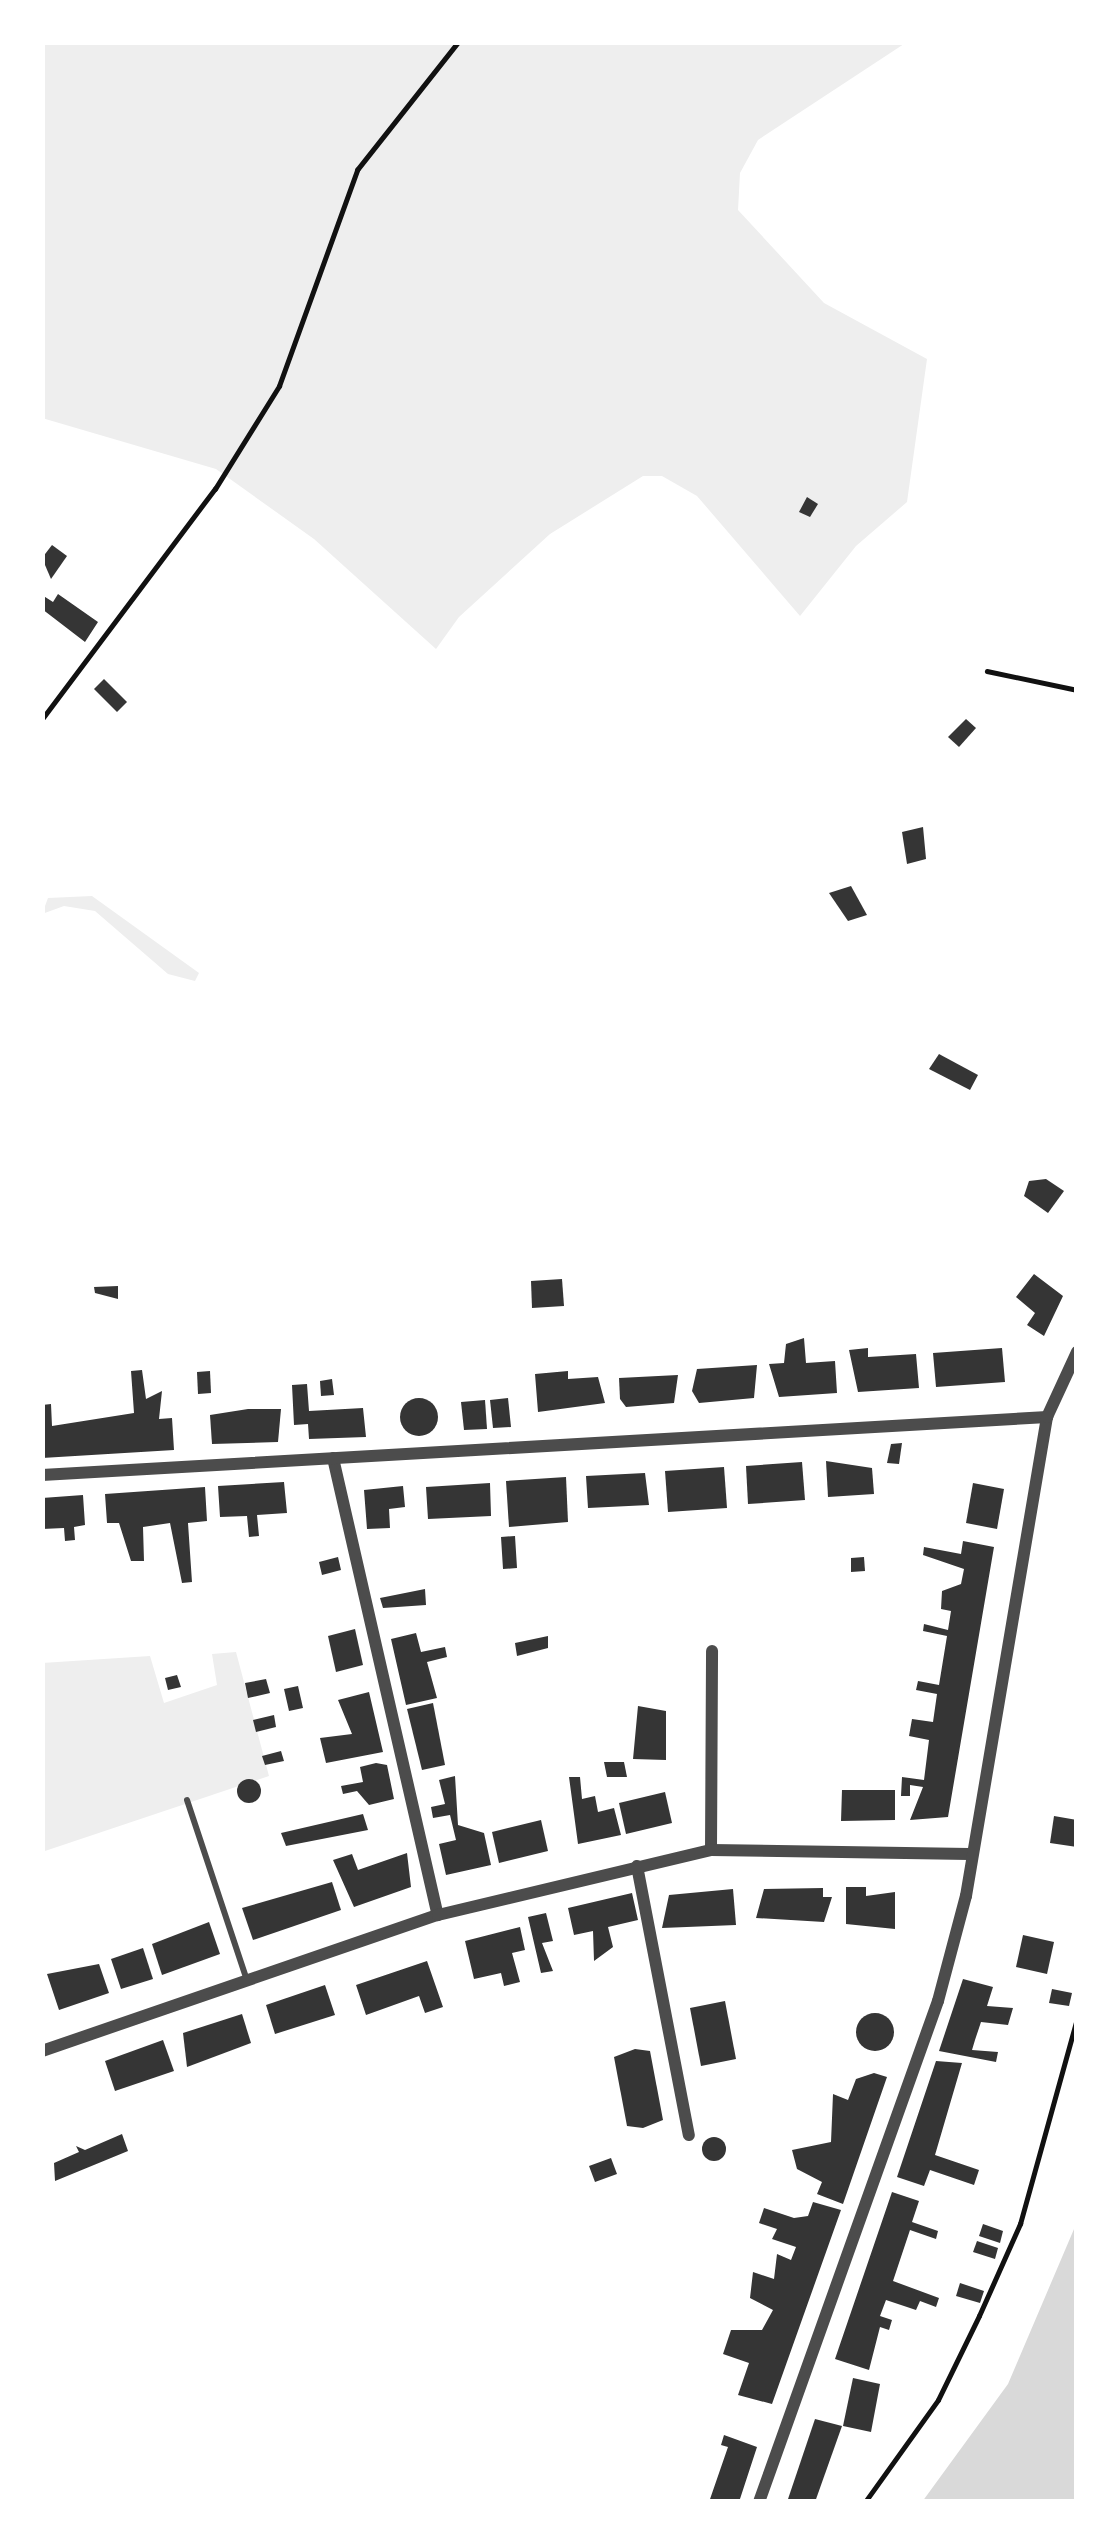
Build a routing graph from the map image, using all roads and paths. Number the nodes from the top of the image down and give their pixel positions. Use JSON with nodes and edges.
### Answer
{"nodes":[{"id":1,"x":458,"y":42,"type":"edge"},
{"id":2,"x":987,"y":671,"type":"dead end"},
{"id":3,"x":1077,"y":690,"type":"edge"},
{"id":4,"x":42,"y":719,"type":"edge"},
{"id":5,"x":1077,"y":1352,"type":"edge"},
{"id":6,"x":1047,"y":1417,"type":"junction"},
{"id":7,"x":333,"y":1457,"type":"junction"},
{"id":8,"x":42,"y":1475,"type":"edge"},
{"id":9,"x":712,"y":1652,"type":"dead end"},
{"id":10,"x":188,"y":1800,"type":"dead end"},
{"id":11,"x":712,"y":1850,"type":"junction"},
{"id":12,"x":969,"y":1854,"type":"junction"},
{"id":13,"x":637,"y":1866,"type":"junction"},
{"id":14,"x":438,"y":1915,"type":"junction"},
{"id":15,"x":247,"y":1981,"type":"junction"},
{"id":16,"x":1077,"y":2019,"type":"edge"},
{"id":17,"x":42,"y":2051,"type":"edge"},
{"id":18,"x":688,"y":2135,"type":"dead end"},
{"id":19,"x":759,"y":2502,"type":"edge"},
{"id":20,"x":866,"y":2502,"type":"edge"}],
"edges":[{"from":1,"to":4,"type":"path"},
{"from":2,"to":3,"type":"path"},
{"from":5,"to":6,"type":"street"},
{"from":6,"to":7,"type":"street"},
{"from":6,"to":12,"type":"street"},
{"from":7,"to":8,"type":"street"},
{"from":7,"to":14,"type":"street"},
{"from":9,"to":11,"type":"street"},
{"from":10,"to":15,"type":"lane"},
{"from":11,"to":12,"type":"street"},
{"from":11,"to":13,"type":"street"},
{"from":12,"to":19,"type":"street"},
{"from":13,"to":14,"type":"street"},
{"from":13,"to":18,"type":"street"},
{"from":14,"to":15,"type":"street"},
{"from":15,"to":17,"type":"street"},
{"from":16,"to":20,"type":"path"}]}
